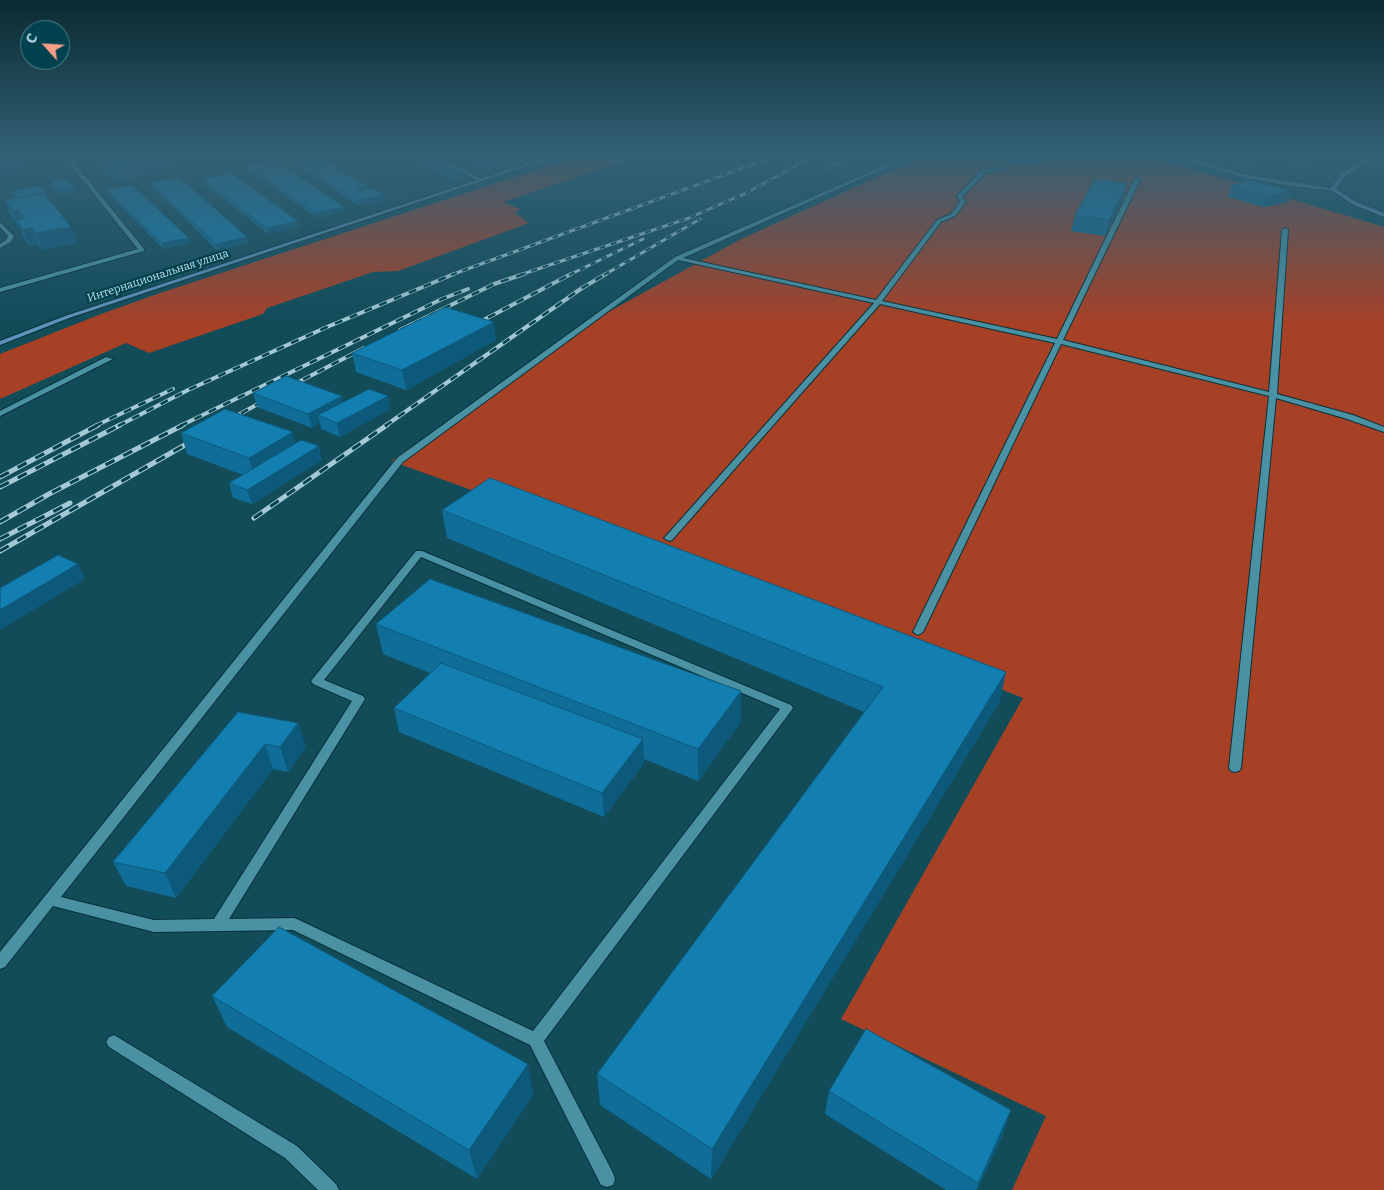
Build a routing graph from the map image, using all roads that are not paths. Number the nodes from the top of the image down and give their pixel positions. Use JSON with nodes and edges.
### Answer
{"nodes":[{"id":1,"x":111,"y":213,"type":"edge"},
{"id":2,"x":381,"y":213,"type":"edge"},
{"id":3,"x":781,"y":213,"type":"edge"},
{"id":4,"x":955,"y":213,"type":"edge"},
{"id":5,"x":1121,"y":213,"type":"edge"},
{"id":6,"x":0,"y":224,"type":"edge"},
{"id":7,"x":1285,"y":230,"type":"dead end"},
{"id":8,"x":0,"y":246,"type":"edge"},
{"id":9,"x":677,"y":258,"type":"junction"},
{"id":10,"x":0,"y":290,"type":"edge"},
{"id":11,"x":878,"y":302,"type":"junction"},
{"id":12,"x":1058,"y":341,"type":"junction"},
{"id":13,"x":0,"y":343,"type":"edge"},
{"id":14,"x":109,"y":359,"type":"dead end"},
{"id":15,"x":1273,"y":395,"type":"junction"},
{"id":16,"x":0,"y":414,"type":"edge"},
{"id":17,"x":1384,"y":430,"type":"edge"},
{"id":18,"x":670,"y":538,"type":"dead end"},
{"id":19,"x":918,"y":632,"type":"dead end"},
{"id":20,"x":1235,"y":768,"type":"dead end"},
{"id":21,"x":50,"y":900,"type":"junction"},
{"id":22,"x":218,"y":925,"type":"junction"},
{"id":23,"x":0,"y":963,"type":"edge"},
{"id":24,"x":534,"y":1040,"type":"junction"},
{"id":25,"x":114,"y":1042,"type":"dead end"},
{"id":26,"x":607,"y":1179,"type":"dead end"},
{"id":27,"x":330,"y":1190,"type":"edge"}],
"edges":[{"from":1,"to":10,"type":"street"},
{"from":2,"to":13,"type":"main road","name":"Интернациональная улица"},
{"from":3,"to":9,"type":"street"},
{"from":4,"to":11,"type":"street"},
{"from":5,"to":12,"type":"street"},
{"from":6,"to":8,"type":"street"},
{"from":7,"to":15,"type":"street"},
{"from":9,"to":11,"type":"street"},
{"from":9,"to":21,"type":"street"},
{"from":11,"to":12,"type":"street"},
{"from":11,"to":18,"type":"street"},
{"from":12,"to":15,"type":"street"},
{"from":12,"to":19,"type":"street"},
{"from":14,"to":16,"type":"street"},
{"from":15,"to":17,"type":"street"},
{"from":15,"to":20,"type":"street"},
{"from":21,"to":22,"type":"street"},
{"from":21,"to":23,"type":"street"},
{"from":22,"to":24,"type":"street"},
{"from":22,"to":24,"type":"street"},
{"from":24,"to":26,"type":"street"},
{"from":25,"to":27,"type":"street"}]}
